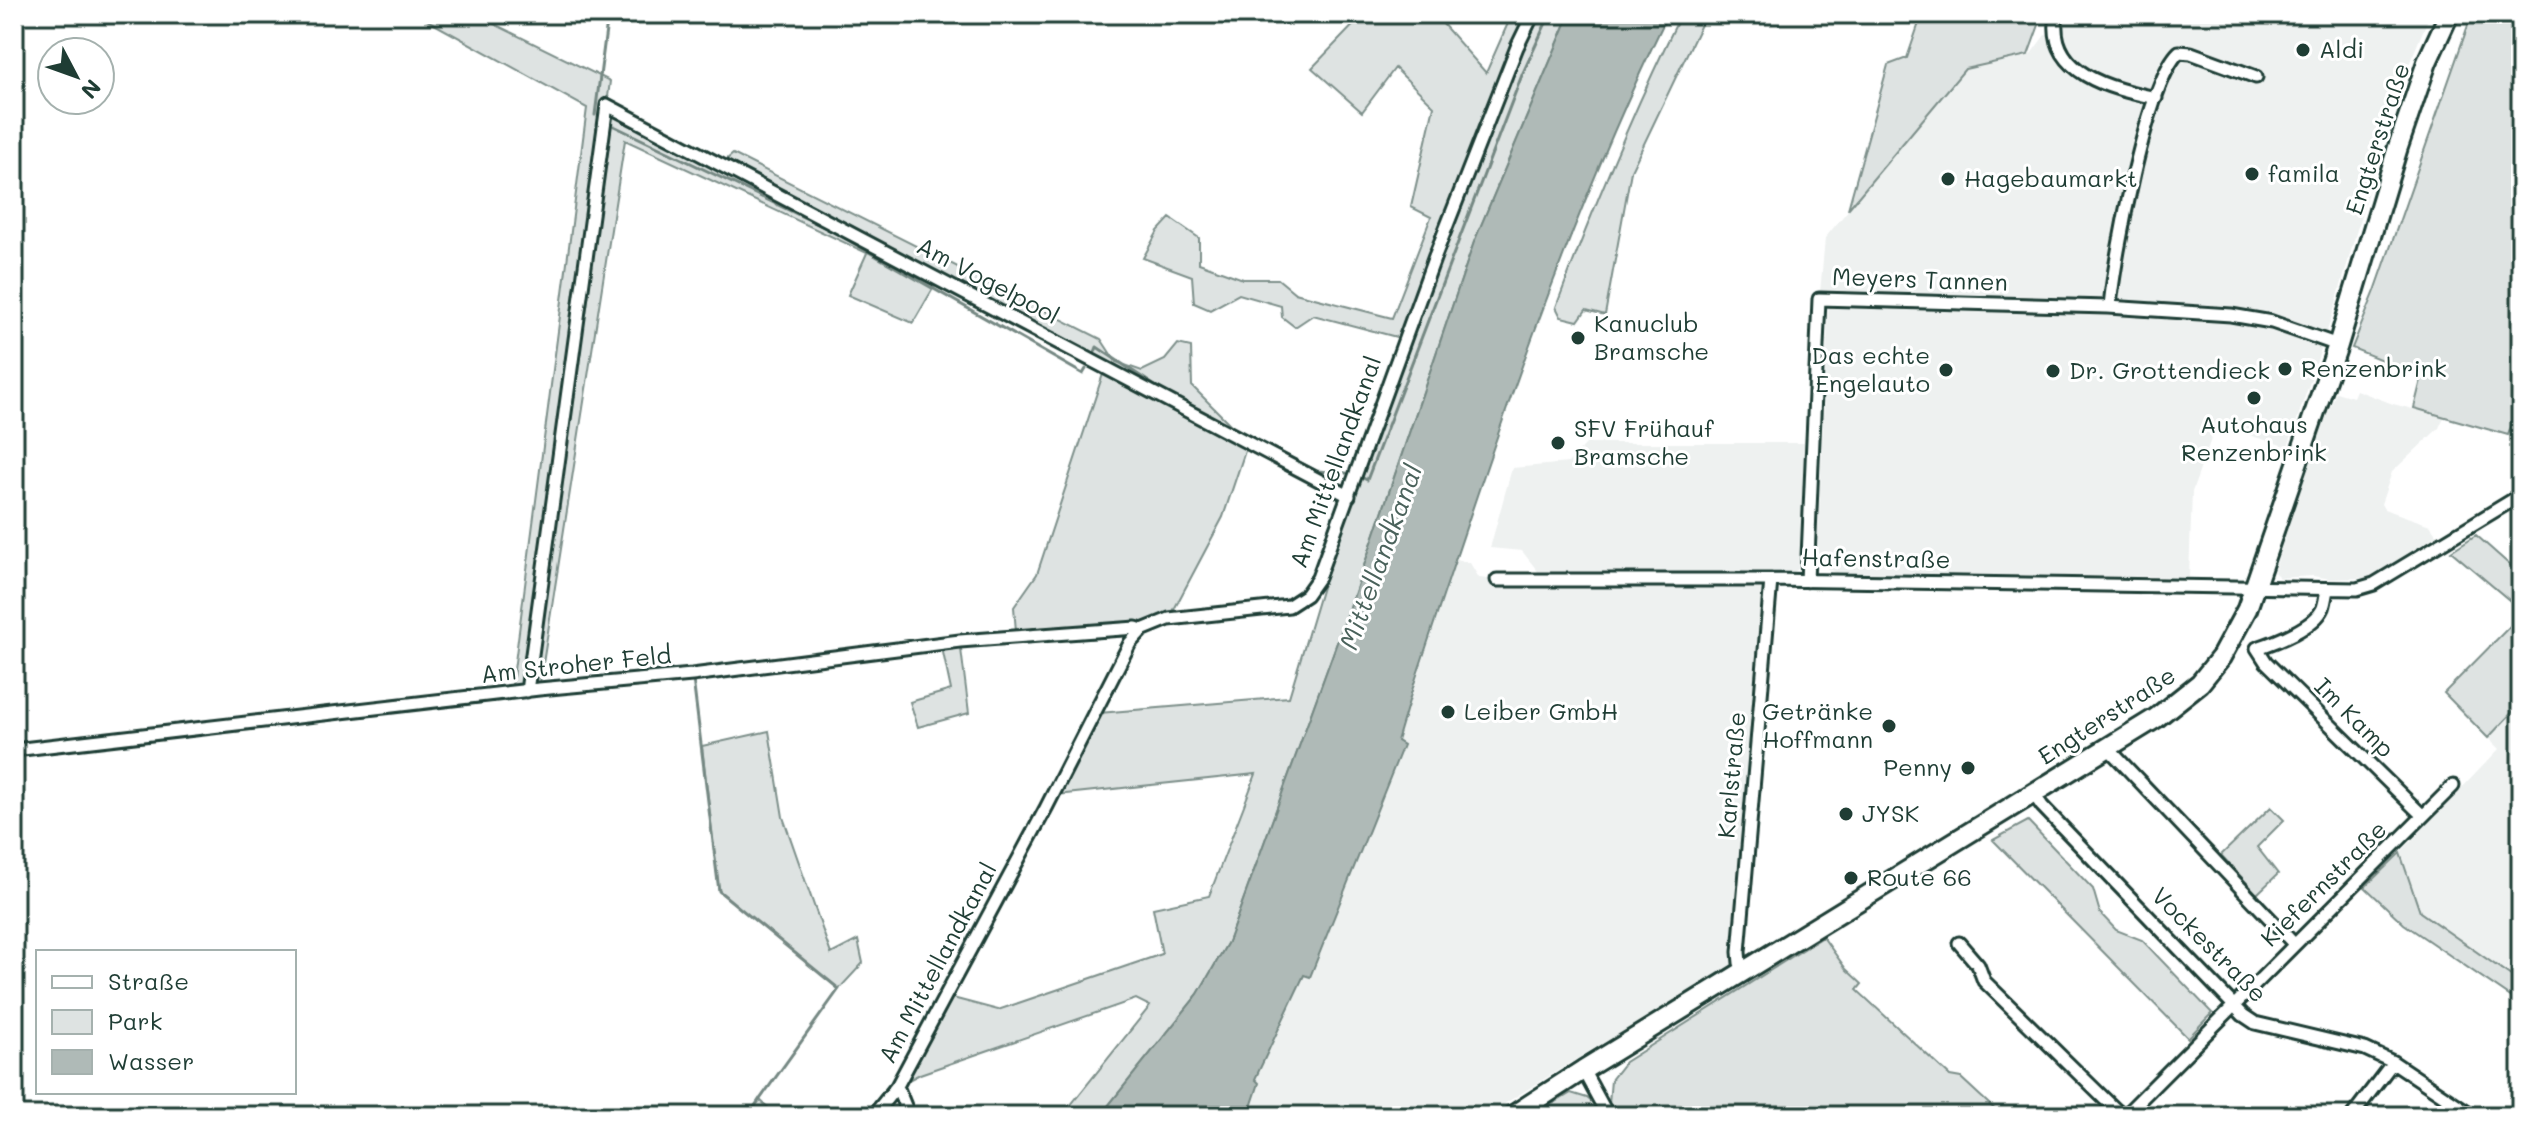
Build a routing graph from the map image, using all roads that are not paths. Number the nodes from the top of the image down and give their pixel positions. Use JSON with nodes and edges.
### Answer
{"nodes":[{"id":1,"x":1533,"y":14,"type":"edge"},
{"id":2,"x":2057,"y":14,"type":"edge"},
{"id":3,"x":2449,"y":14,"type":"edge"},
{"id":4,"x":2256,"y":77,"type":"dead end"},
{"id":5,"x":2156,"y":98,"type":"junction"},
{"id":6,"x":2110,"y":307,"type":"junction"},
{"id":7,"x":2338,"y":345,"type":"junction"},
{"id":8,"x":2521,"y":495,"type":"edge"},
{"id":9,"x":1349,"y":496,"type":"junction"},
{"id":10,"x":1497,"y":580,"type":"dead end"},
{"id":11,"x":1771,"y":580,"type":"junction"},
{"id":12,"x":1807,"y":581,"type":"junction"},
{"id":13,"x":2254,"y":586,"type":"junction"},
{"id":14,"x":2327,"y":589,"type":"junction"},
{"id":15,"x":1142,"y":630,"type":"junction"},
{"id":16,"x":527,"y":691,"type":"junction"},
{"id":17,"x":2108,"y":748,"type":"junction"},
{"id":18,"x":14,"y":750,"type":"edge"},
{"id":19,"x":2453,"y":786,"type":"dead end"},
{"id":20,"x":2033,"y":793,"type":"junction"},
{"id":21,"x":2423,"y":816,"type":"junction"},
{"id":22,"x":1959,"y":943,"type":"dead end"},
{"id":23,"x":2294,"y":944,"type":"junction"},
{"id":24,"x":1745,"y":972,"type":"junction"},
{"id":25,"x":2233,"y":1006,"type":"junction"},
{"id":26,"x":2393,"y":1062,"type":"junction"},
{"id":27,"x":1583,"y":1070,"type":"junction"},
{"id":28,"x":897,"y":1086,"type":"junction"},
{"id":29,"x":873,"y":1116,"type":"edge"},
{"id":30,"x":909,"y":1116,"type":"edge"},
{"id":31,"x":1512,"y":1116,"type":"edge"},
{"id":32,"x":1608,"y":1116,"type":"edge"},
{"id":33,"x":2123,"y":1116,"type":"edge"},
{"id":34,"x":2352,"y":1116,"type":"edge"},
{"id":35,"x":2474,"y":1116,"type":"edge"}],
"edges":[{"from":1,"to":9,"type":"street","name":"Am Mittellandkanal"},
{"from":2,"to":5,"type":"street"},
{"from":3,"to":7,"type":"main road","name":"Engterstraße"},
{"from":4,"to":5,"type":"street"},
{"from":5,"to":6,"type":"street"},
{"from":6,"to":7,"type":"street","name":"Meyers Tannen"},
{"from":6,"to":12,"type":"street","name":"Meyers Tannen"},
{"from":7,"to":13,"type":"main road","name":"Engterstraße"},
{"from":8,"to":14,"type":"street","name":"Hafenstraße"},
{"from":9,"to":15,"type":"street","name":"Am Mittellandkanal"},
{"from":9,"to":16,"type":"street","name":"Am Vogelpool"},
{"from":10,"to":11,"type":"street","name":"Hafenstraße"},
{"from":11,"to":12,"type":"street","name":"Hafenstraße"},
{"from":11,"to":24,"type":"street","name":"Karlstraße"},
{"from":12,"to":13,"type":"street","name":"Hafenstraße"},
{"from":13,"to":14,"type":"street","name":"Hafenstraße"},
{"from":13,"to":17,"type":"main road","name":"Engterstraße"},
{"from":14,"to":21,"type":"street","name":"Im Kamp"},
{"from":15,"to":16,"type":"street","name":"Am Stroher Feld"},
{"from":15,"to":28,"type":"street","name":"Am Mittellandkanal"},
{"from":16,"to":18,"type":"street","name":"Am Stroher Feld"},
{"from":17,"to":20,"type":"main road","name":"Engterstraße"},
{"from":17,"to":23,"type":"street"},
{"from":19,"to":21,"type":"street","name":"Kiefernstraße"},
{"from":20,"to":24,"type":"main road","name":"Engterstraße"},
{"from":20,"to":25,"type":"street","name":"Vockestraße"},
{"from":21,"to":23,"type":"street","name":"Kiefernstraße"},
{"from":22,"to":33,"type":"street"},
{"from":23,"to":25,"type":"street","name":"Kiefernstraße"},
{"from":24,"to":27,"type":"main road","name":"Engterstraße"},
{"from":25,"to":26,"type":"street","name":"Vockestraße"},
{"from":25,"to":33,"type":"street","name":"Kiefernstraße"},
{"from":26,"to":34,"type":"street"},
{"from":26,"to":35,"type":"street","name":"Vockestraße"},
{"from":27,"to":31,"type":"main road","name":"Engterstraße"},
{"from":27,"to":32,"type":"street"},
{"from":28,"to":29,"type":"street","name":"Am Mittellandkanal"},
{"from":28,"to":30,"type":"street","name":"Am Mittellandkanal"}]}
